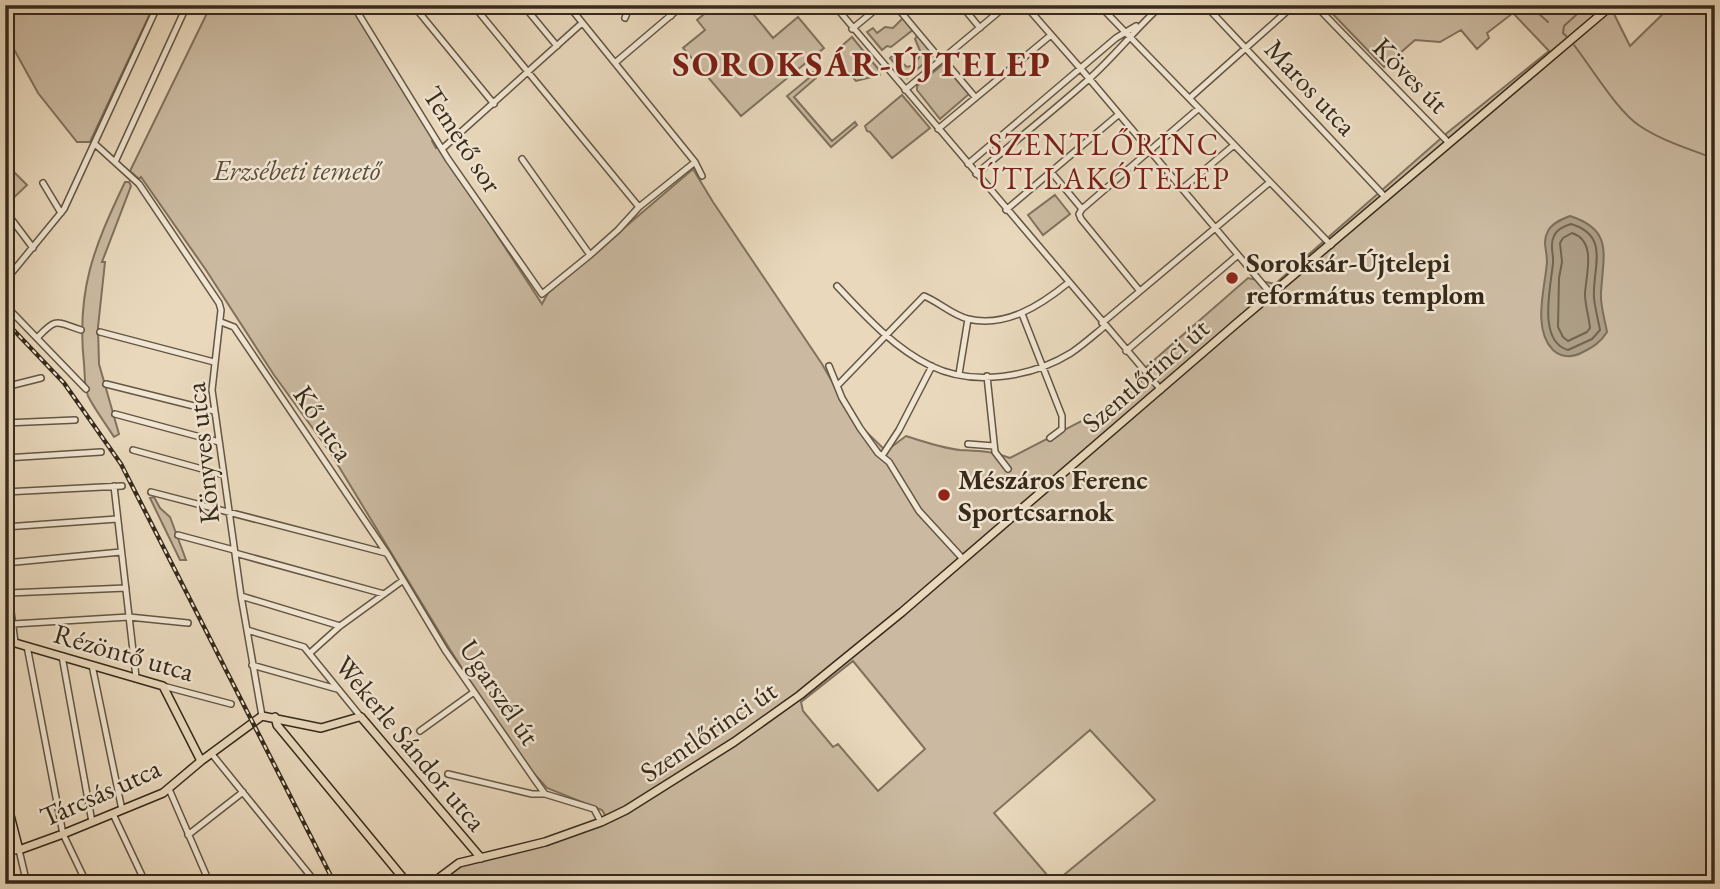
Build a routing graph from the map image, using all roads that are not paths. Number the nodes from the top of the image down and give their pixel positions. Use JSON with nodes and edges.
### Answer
{"nodes":[{"id":1,"x":158,"y":5,"type":"edge"},
{"id":2,"x":187,"y":5,"type":"edge"},
{"id":3,"x":354,"y":5,"type":"edge"},
{"id":4,"x":413,"y":5,"type":"edge"},
{"id":5,"x":473,"y":5,"type":"edge"},
{"id":6,"x":523,"y":5,"type":"edge"},
{"id":7,"x":568,"y":5,"type":"edge"},
{"id":8,"x":630,"y":5,"type":"edge"},
{"id":9,"x":660,"y":5,"type":"edge"},
{"id":10,"x":683,"y":5,"type":"edge"},
{"id":11,"x":834,"y":5,"type":"edge"},
{"id":12,"x":881,"y":5,"type":"edge"},
{"id":13,"x":895,"y":5,"type":"edge"},
{"id":14,"x":961,"y":5,"type":"edge"},
{"id":15,"x":1007,"y":5,"type":"edge"},
{"id":16,"x":1025,"y":5,"type":"edge"},
{"id":17,"x":1099,"y":5,"type":"edge"},
{"id":18,"x":1162,"y":5,"type":"edge"},
{"id":19,"x":1205,"y":5,"type":"edge"},
{"id":20,"x":1294,"y":5,"type":"edge"},
{"id":21,"x":1315,"y":5,"type":"edge"},
{"id":22,"x":1612,"y":5,"type":"edge"},
{"id":23,"x":671,"y":16,"type":"junction"},
{"id":24,"x":625,"y":18,"type":"dead end"},
{"id":25,"x":582,"y":23,"type":"junction"},
{"id":26,"x":1139,"y":25,"type":"junction"},
{"id":27,"x":980,"y":28,"type":"junction"},
{"id":28,"x":852,"y":29,"type":"junction"},
{"id":29,"x":1125,"y":32,"type":"junction"},
{"id":30,"x":1051,"y":34,"type":"junction"},
{"id":31,"x":1130,"y":37,"type":"junction"},
{"id":32,"x":557,"y":46,"type":"junction"},
{"id":33,"x":1246,"y":48,"type":"junction"},
{"id":34,"x":942,"y":59,"type":"junction"},
{"id":35,"x":616,"y":62,"type":"junction"},
{"id":36,"x":1081,"y":69,"type":"junction"},
{"id":37,"x":528,"y":73,"type":"junction"},
{"id":38,"x":1090,"y":79,"type":"junction"},
{"id":39,"x":905,"y":90,"type":"junction"},
{"id":40,"x":1192,"y":96,"type":"dead end"},
{"id":41,"x":975,"y":97,"type":"junction"},
{"id":42,"x":494,"y":104,"type":"junction"},
{"id":43,"x":1199,"y":108,"type":"junction"},
{"id":44,"x":1118,"y":115,"type":"junction"},
{"id":45,"x":938,"y":129,"type":"junction"},
{"id":46,"x":1449,"y":143,"type":"junction"},
{"id":47,"x":95,"y":144,"type":"junction"},
{"id":48,"x":1234,"y":145,"type":"junction"},
{"id":49,"x":442,"y":149,"type":"junction"},
{"id":50,"x":1149,"y":151,"type":"junction"},
{"id":51,"x":522,"y":159,"type":"dead end"},
{"id":52,"x":115,"y":162,"type":"junction"},
{"id":53,"x":695,"y":162,"type":"junction"},
{"id":54,"x":968,"y":164,"type":"junction"},
{"id":55,"x":1052,"y":173,"type":"junction"},
{"id":56,"x":976,"y":174,"type":"junction"},
{"id":57,"x":702,"y":176,"type":"dead end"},
{"id":58,"x":1270,"y":182,"type":"junction"},
{"id":59,"x":43,"y":183,"type":"dead end"},
{"id":60,"x":1182,"y":189,"type":"junction"},
{"id":61,"x":1385,"y":198,"type":"junction"},
{"id":62,"x":639,"y":207,"type":"junction"},
{"id":63,"x":1082,"y":209,"type":"junction"},
{"id":64,"x":1006,"y":210,"type":"junction"},
{"id":65,"x":61,"y":213,"type":"junction"},
{"id":66,"x":12,"y":220,"type":"dead end"},
{"id":67,"x":1214,"y":228,"type":"junction"},
{"id":68,"x":1331,"y":245,"type":"junction"},
{"id":69,"x":33,"y":248,"type":"junction"},
{"id":70,"x":590,"y":255,"type":"junction"},
{"id":71,"x":1238,"y":256,"type":"junction"},
{"id":72,"x":6,"y":278,"type":"edge"},
{"id":73,"x":1068,"y":283,"type":"junction"},
{"id":74,"x":837,"y":286,"type":"dead end"},
{"id":75,"x":1139,"y":290,"type":"junction"},
{"id":76,"x":1271,"y":294,"type":"junction"},
{"id":77,"x":5,"y":305,"type":"edge"},
{"id":78,"x":1021,"y":314,"type":"junction"},
{"id":79,"x":968,"y":319,"type":"junction"},
{"id":80,"x":220,"y":322,"type":"junction"},
{"id":81,"x":1104,"y":324,"type":"junction"},
{"id":82,"x":81,"y":330,"type":"dead end"},
{"id":83,"x":100,"y":332,"type":"dead end"},
{"id":84,"x":887,"y":336,"type":"junction"},
{"id":85,"x":38,"y":337,"type":"junction"},
{"id":86,"x":1126,"y":351,"type":"junction"},
{"id":87,"x":214,"y":362,"type":"junction"},
{"id":88,"x":829,"y":366,"type":"dead end"},
{"id":89,"x":932,"y":366,"type":"junction"},
{"id":90,"x":1042,"y":367,"type":"junction"},
{"id":91,"x":958,"y":374,"type":"junction"},
{"id":92,"x":987,"y":376,"type":"junction"},
{"id":93,"x":41,"y":378,"type":"dead end"},
{"id":94,"x":106,"y":384,"type":"dead end"},
{"id":95,"x":839,"y":384,"type":"junction"},
{"id":96,"x":5,"y":387,"type":"edge"},
{"id":97,"x":86,"y":389,"type":"dead end"},
{"id":98,"x":1161,"y":390,"type":"junction"},
{"id":99,"x":214,"y":411,"type":"junction"},
{"id":100,"x":115,"y":414,"type":"dead end"},
{"id":101,"x":75,"y":420,"type":"dead end"},
{"id":102,"x":5,"y":423,"type":"edge"},
{"id":103,"x":1051,"y":438,"type":"dead end"},
{"id":104,"x":219,"y":442,"type":"junction"},
{"id":105,"x":968,"y":444,"type":"dead end"},
{"id":106,"x":994,"y":446,"type":"junction"},
{"id":107,"x":133,"y":450,"type":"dead end"},
{"id":108,"x":102,"y":452,"type":"dead end"},
{"id":109,"x":882,"y":456,"type":"junction"},
{"id":110,"x":5,"y":458,"type":"edge"},
{"id":111,"x":1008,"y":469,"type":"dead end"},
{"id":112,"x":224,"y":475,"type":"junction"},
{"id":113,"x":114,"y":486,"type":"junction"},
{"id":114,"x":122,"y":486,"type":"dead end"},
{"id":115,"x":5,"y":492,"type":"edge"},
{"id":116,"x":151,"y":492,"type":"dead end"},
{"id":117,"x":229,"y":512,"type":"junction"},
{"id":118,"x":117,"y":519,"type":"junction"},
{"id":119,"x":5,"y":527,"type":"edge"},
{"id":120,"x":178,"y":535,"type":"dead end"},
{"id":121,"x":121,"y":552,"type":"junction"},
{"id":122,"x":234,"y":552,"type":"junction"},
{"id":123,"x":388,"y":555,"type":"junction"},
{"id":124,"x":962,"y":559,"type":"junction"},
{"id":125,"x":5,"y":565,"type":"edge"},
{"id":126,"x":402,"y":582,"type":"junction"},
{"id":127,"x":126,"y":587,"type":"junction"},
{"id":128,"x":9,"y":593,"type":"junction"},
{"id":129,"x":384,"y":594,"type":"junction"},
{"id":130,"x":241,"y":596,"type":"junction"},
{"id":131,"x":130,"y":617,"type":"junction"},
{"id":132,"x":188,"y":623,"type":"dead end"},
{"id":133,"x":13,"y":624,"type":"junction"},
{"id":134,"x":340,"y":626,"type":"junction"},
{"id":135,"x":247,"y":630,"type":"junction"},
{"id":136,"x":5,"y":640,"type":"edge"},
{"id":137,"x":15,"y":642,"type":"junction"},
{"id":138,"x":27,"y":646,"type":"junction"},
{"id":139,"x":310,"y":653,"type":"junction"},
{"id":140,"x":62,"y":656,"type":"junction"},
{"id":141,"x":92,"y":665,"type":"junction"},
{"id":142,"x":252,"y":665,"type":"junction"},
{"id":143,"x":136,"y":677,"type":"junction"},
{"id":144,"x":163,"y":686,"type":"junction"},
{"id":145,"x":337,"y":689,"type":"junction"},
{"id":146,"x":474,"y":692,"type":"junction"},
{"id":147,"x":231,"y":704,"type":"dead end"},
{"id":148,"x":262,"y":716,"type":"junction"},
{"id":149,"x":275,"y":717,"type":"junction"},
{"id":150,"x":361,"y":717,"type":"junction"},
{"id":151,"x":420,"y":731,"type":"dead end"},
{"id":152,"x":211,"y":753,"type":"junction"},
{"id":153,"x":201,"y":761,"type":"junction"},
{"id":154,"x":448,"y":774,"type":"dead end"},
{"id":155,"x":169,"y":789,"type":"junction"},
{"id":156,"x":243,"y":792,"type":"junction"},
{"id":157,"x":545,"y":794,"type":"junction"},
{"id":158,"x":5,"y":796,"type":"edge"},
{"id":159,"x":122,"y":810,"type":"junction"},
{"id":160,"x":113,"y":814,"type":"junction"},
{"id":161,"x":92,"y":822,"type":"junction"},
{"id":162,"x":601,"y":822,"type":"junction"},
{"id":163,"x":64,"y":834,"type":"junction"},
{"id":164,"x":188,"y":835,"type":"junction"},
{"id":165,"x":19,"y":850,"type":"junction"},
{"id":166,"x":5,"y":853,"type":"edge"},
{"id":167,"x":481,"y":858,"type":"junction"},
{"id":168,"x":27,"y":884,"type":"edge"},
{"id":169,"x":87,"y":884,"type":"edge"},
{"id":170,"x":146,"y":884,"type":"edge"},
{"id":171,"x":210,"y":884,"type":"edge"},
{"id":172,"x":317,"y":884,"type":"edge"},
{"id":173,"x":408,"y":884,"type":"edge"},
{"id":174,"x":431,"y":884,"type":"edge"}],
"edges":[{"from":1,"to":47,"type":"street"},
{"from":2,"to":52,"type":"street"},
{"from":3,"to":49,"type":"street","name":"Temető sor"},
{"from":4,"to":42,"type":"street"},
{"from":5,"to":37,"type":"street"},
{"from":6,"to":32,"type":"street"},
{"from":7,"to":25,"type":"street"},
{"from":8,"to":24,"type":"street"},
{"from":9,"to":23,"type":"street"},
{"from":10,"to":23,"type":"street"},
{"from":11,"to":28,"type":"street"},
{"from":12,"to":28,"type":"street"},
{"from":13,"to":34,"type":"street"},
{"from":14,"to":27,"type":"street"},
{"from":15,"to":27,"type":"street"},
{"from":16,"to":30,"type":"street"},
{"from":17,"to":29,"type":"street"},
{"from":18,"to":26,"type":"street"},
{"from":19,"to":33,"type":"street","name":"Maros utca"},
{"from":20,"to":33,"type":"street"},
{"from":21,"to":46,"type":"street","name":"Köves út"},
{"from":22,"to":46,"type":"main road","name":"Szentlőrinci út"},
{"from":23,"to":35,"type":"street"},
{"from":25,"to":32,"type":"street"},
{"from":25,"to":35,"type":"street"},
{"from":26,"to":29,"type":"street"},
{"from":26,"to":31,"type":"street"},
{"from":27,"to":34,"type":"street"},
{"from":28,"to":39,"type":"street"},
{"from":29,"to":31,"type":"street"},
{"from":29,"to":36,"type":"street"},
{"from":30,"to":36,"type":"street"},
{"from":30,"to":41,"type":"street"},
{"from":31,"to":38,"type":"street"},
{"from":31,"to":43,"type":"street"},
{"from":32,"to":37,"type":"street"},
{"from":33,"to":40,"type":"street"},
{"from":33,"to":61,"type":"street","name":"Maros utca"},
{"from":34,"to":39,"type":"street"},
{"from":34,"to":41,"type":"street"},
{"from":35,"to":53,"type":"street"},
{"from":36,"to":38,"type":"street"},
{"from":36,"to":54,"type":"street"},
{"from":37,"to":42,"type":"street"},
{"from":37,"to":62,"type":"street"},
{"from":38,"to":44,"type":"street"},
{"from":38,"to":56,"type":"street"},
{"from":39,"to":45,"type":"street"},
{"from":41,"to":45,"type":"street"},
{"from":42,"to":49,"type":"street"},
{"from":43,"to":48,"type":"street"},
{"from":43,"to":50,"type":"street"},
{"from":44,"to":50,"type":"street"},
{"from":44,"to":55,"type":"street"},
{"from":45,"to":54,"type":"street"},
{"from":46,"to":61,"type":"main road","name":"Szentlőrinci út"},
{"from":47,"to":52,"type":"street","name":"Könyves utca"},
{"from":47,"to":65,"type":"street"},
{"from":48,"to":58,"type":"street"},
{"from":48,"to":60,"type":"street"},
{"from":49,"to":70,"type":"street","name":"Temető sor"},
{"from":50,"to":60,"type":"street"},
{"from":50,"to":63,"type":"street"},
{"from":51,"to":70,"type":"street"},
{"from":52,"to":80,"type":"street","name":"Könyves utca"},
{"from":53,"to":57,"type":"street"},
{"from":53,"to":62,"type":"street"},
{"from":54,"to":56,"type":"street"},
{"from":55,"to":63,"type":"street"},
{"from":55,"to":64,"type":"street"},
{"from":56,"to":64,"type":"street"},
{"from":58,"to":67,"type":"street"},
{"from":58,"to":68,"type":"street"},
{"from":59,"to":65,"type":"street"},
{"from":60,"to":67,"type":"street"},
{"from":61,"to":68,"type":"main road","name":"Szentlőrinci út"},
{"from":62,"to":70,"type":"street"},
{"from":63,"to":75,"type":"street"},
{"from":64,"to":73,"type":"street"},
{"from":65,"to":69,"type":"street"},
{"from":66,"to":69,"type":"street"},
{"from":67,"to":71,"type":"street"},
{"from":67,"to":75,"type":"street"},
{"from":68,"to":76,"type":"main road","name":"Szentlőrinci út"},
{"from":69,"to":72,"type":"street"},
{"from":71,"to":76,"type":"street"},
{"from":71,"to":86,"type":"street"},
{"from":73,"to":78,"type":"street"},
{"from":73,"to":81,"type":"street"},
{"from":74,"to":84,"type":"street"},
{"from":75,"to":81,"type":"street"},
{"from":76,"to":98,"type":"main road","name":"Szentlőrinci út"},
{"from":77,"to":85,"type":"street"},
{"from":78,"to":79,"type":"street"},
{"from":78,"to":90,"type":"street"},
{"from":79,"to":84,"type":"street"},
{"from":79,"to":91,"type":"street"},
{"from":80,"to":87,"type":"street","name":"Könyves utca"},
{"from":80,"to":123,"type":"street","name":"Kő utca"},
{"from":81,"to":86,"type":"street"},
{"from":81,"to":90,"type":"street"},
{"from":82,"to":85,"type":"street"},
{"from":83,"to":87,"type":"street"},
{"from":84,"to":89,"type":"street"},
{"from":84,"to":95,"type":"street"},
{"from":85,"to":97,"type":"street"},
{"from":86,"to":98,"type":"street"},
{"from":87,"to":99,"type":"street","name":"Könyves utca"},
{"from":88,"to":95,"type":"street"},
{"from":89,"to":91,"type":"street"},
{"from":89,"to":109,"type":"street"},
{"from":90,"to":92,"type":"street"},
{"from":90,"to":103,"type":"street"},
{"from":91,"to":92,"type":"street"},
{"from":92,"to":106,"type":"street"},
{"from":93,"to":96,"type":"street"},
{"from":94,"to":99,"type":"street"},
{"from":95,"to":109,"type":"street"},
{"from":98,"to":124,"type":"main road","name":"Szentlőrinci út"},
{"from":99,"to":104,"type":"street","name":"Könyves utca"},
{"from":100,"to":104,"type":"street"},
{"from":101,"to":102,"type":"street"},
{"from":104,"to":112,"type":"street","name":"Könyves utca"},
{"from":105,"to":106,"type":"street"},
{"from":106,"to":111,"type":"street"},
{"from":107,"to":112,"type":"street"},
{"from":108,"to":110,"type":"street"},
{"from":109,"to":124,"type":"street"},
{"from":112,"to":117,"type":"street","name":"Könyves utca"},
{"from":113,"to":114,"type":"street"},
{"from":113,"to":115,"type":"street"},
{"from":113,"to":118,"type":"street"},
{"from":116,"to":117,"type":"street"},
{"from":117,"to":122,"type":"street","name":"Könyves utca"},
{"from":117,"to":123,"type":"street"},
{"from":118,"to":119,"type":"street"},
{"from":118,"to":121,"type":"street"},
{"from":120,"to":122,"type":"street"},
{"from":121,"to":125,"type":"street"},
{"from":121,"to":127,"type":"street"},
{"from":122,"to":129,"type":"street"},
{"from":122,"to":130,"type":"street","name":"Könyves utca"},
{"from":123,"to":126,"type":"street","name":"Ugarszél út"},
{"from":124,"to":162,"type":"main road","name":"Szentlőrinci út"},
{"from":125,"to":128,"type":"street"},
{"from":126,"to":129,"type":"street"},
{"from":126,"to":146,"type":"street","name":"Ugarszél út"},
{"from":127,"to":128,"type":"street"},
{"from":127,"to":131,"type":"street"},
{"from":128,"to":133,"type":"street"},
{"from":129,"to":134,"type":"street"},
{"from":130,"to":134,"type":"street"},
{"from":130,"to":135,"type":"street","name":"Könyves utca"},
{"from":131,"to":132,"type":"street"},
{"from":131,"to":133,"type":"street"},
{"from":131,"to":143,"type":"street"},
{"from":133,"to":137,"type":"street"},
{"from":134,"to":139,"type":"street"},
{"from":135,"to":139,"type":"street"},
{"from":135,"to":142,"type":"street","name":"Könyves utca"},
{"from":136,"to":137,"type":"main road","name":"Rézöntő utca"},
{"from":137,"to":138,"type":"main road","name":"Rézöntő utca"},
{"from":138,"to":140,"type":"main road","name":"Rézöntő utca"},
{"from":138,"to":163,"type":"street"},
{"from":139,"to":145,"type":"street","name":"Wekerle Sándor utca"},
{"from":140,"to":141,"type":"main road","name":"Rézöntő utca"},
{"from":140,"to":161,"type":"street"},
{"from":141,"to":143,"type":"main road","name":"Rézöntő utca"},
{"from":141,"to":159,"type":"street"},
{"from":142,"to":145,"type":"street"},
{"from":142,"to":148,"type":"street","name":"Könyves utca"},
{"from":143,"to":144,"type":"main road","name":"Rézöntő utca"},
{"from":144,"to":147,"type":"street","name":"Rézöntő utca"},
{"from":144,"to":153,"type":"main road"},
{"from":145,"to":150,"type":"street","name":"Wekerle Sándor utca"},
{"from":146,"to":151,"type":"street"},
{"from":146,"to":157,"type":"street","name":"Ugarszél út"},
{"from":148,"to":149,"type":"main road"},
{"from":148,"to":152,"type":"main road","name":"Tárcsás utca"},
{"from":149,"to":150,"type":"main road"},
{"from":149,"to":173,"type":"main road"},
{"from":150,"to":167,"type":"main road","name":"Wekerle Sándor utca"},
{"from":152,"to":153,"type":"main road","name":"Tárcsás utca"},
{"from":152,"to":156,"type":"street"},
{"from":153,"to":155,"type":"main road","name":"Tárcsás utca"},
{"from":154,"to":157,"type":"street"},
{"from":155,"to":159,"type":"main road","name":"Tárcsás utca"},
{"from":155,"to":164,"type":"street"},
{"from":156,"to":164,"type":"street"},
{"from":156,"to":172,"type":"street"},
{"from":157,"to":162,"type":"street"},
{"from":158,"to":165,"type":"main road"},
{"from":159,"to":160,"type":"main road","name":"Tárcsás utca"},
{"from":160,"to":161,"type":"main road","name":"Tárcsás utca"},
{"from":160,"to":170,"type":"street"},
{"from":161,"to":163,"type":"main road","name":"Tárcsás utca"},
{"from":162,"to":167,"type":"main road","name":"Szentlőrinci út"},
{"from":163,"to":165,"type":"main road","name":"Tárcsás utca"},
{"from":163,"to":169,"type":"street"},
{"from":164,"to":171,"type":"street"},
{"from":165,"to":166,"type":"street","name":"Tárcsás utca"},
{"from":165,"to":168,"type":"street"},
{"from":167,"to":174,"type":"main road","name":"Szentlőrinci út"}]}
